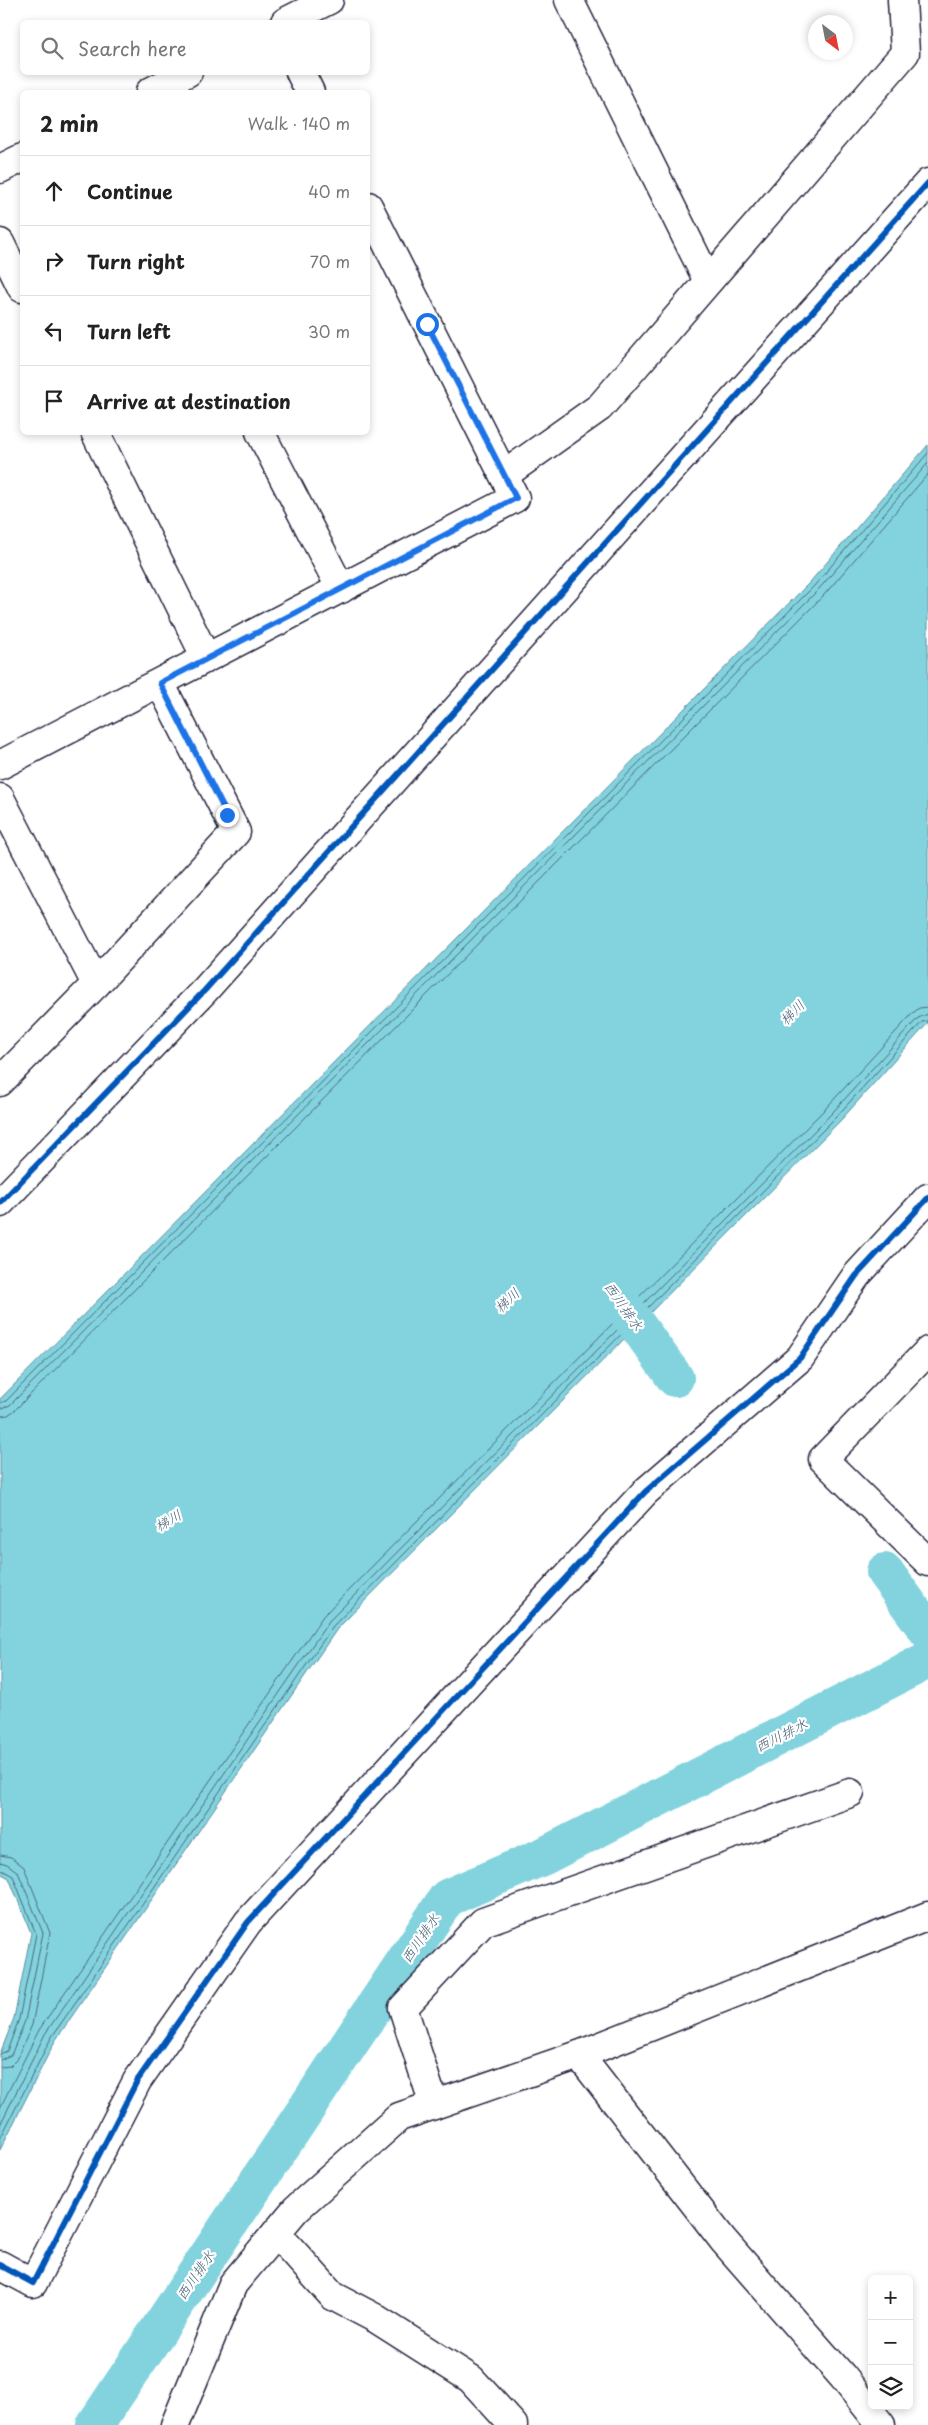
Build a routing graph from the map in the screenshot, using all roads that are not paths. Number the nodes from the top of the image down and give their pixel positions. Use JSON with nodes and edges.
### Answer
{"nodes":[{"id":1,"x":329,"y":0,"type":"edge"},
{"id":2,"x":569,"y":0,"type":"edge"},
{"id":3,"x":897,"y":5,"type":"edge"},
{"id":4,"x":289,"y":20,"type":"edge"},
{"id":5,"x":182,"y":75,"type":"edge"},
{"id":6,"x":302,"y":75,"type":"edge"},
{"id":7,"x":154,"y":90,"type":"edge"},
{"id":8,"x":309,"y":90,"type":"edge"},
{"id":9,"x":20,"y":159,"type":"edge"},
{"id":10,"x":0,"y":169,"type":"edge"},
{"id":11,"x":928,"y":183,"type":"edge"},
{"id":12,"x":370,"y":210,"type":"edge"},
{"id":13,"x":0,"y":243,"type":"edge"},
{"id":14,"x":708,"y":281,"type":"junction"},
{"id":15,"x":20,"y":284,"type":"edge"},
{"id":16,"x":96,"y":435,"type":"edge"},
{"id":17,"x":262,"y":435,"type":"edge"},
{"id":18,"x":504,"y":475,"type":"junction"},
{"id":19,"x":340,"y":589,"type":"junction"},
{"id":20,"x":206,"y":658,"type":"junction"},
{"id":21,"x":160,"y":683,"type":"junction"},
{"id":22,"x":0,"y":766,"type":"edge"},
{"id":23,"x":0,"y":798,"type":"edge"},
{"id":24,"x":96,"y":984,"type":"junction"},
{"id":25,"x":0,"y":1082,"type":"edge"},
{"id":26,"x":928,"y":1198,"type":"edge"},
{"id":27,"x":0,"y":1203,"type":"edge"},
{"id":28,"x":928,"y":1351,"type":"edge"},
{"id":29,"x":924,"y":1552,"type":"edge"},
{"id":30,"x":850,"y":1794,"type":"dead end"},
{"id":31,"x":928,"y":1916,"type":"edge"},
{"id":32,"x":578,"y":2055,"type":"junction"},
{"id":33,"x":434,"y":2105,"type":"junction"},
{"id":34,"x":276,"y":2233,"type":"junction"},
{"id":35,"x":0,"y":2265,"type":"edge"},
{"id":36,"x":174,"y":2425,"type":"edge"},
{"id":37,"x":513,"y":2425,"type":"edge"},
{"id":38,"x":881,"y":2425,"type":"edge"}],
"edges":[{"from":1,"to":4,"type":"street"},
{"from":2,"to":14,"type":"street"},
{"from":3,"to":14,"type":"street"},
{"from":5,"to":7,"type":"street"},
{"from":6,"to":8,"type":"street"},
{"from":9,"to":10,"type":"street"},
{"from":11,"to":27,"type":"street"},
{"from":12,"to":18,"type":"street"},
{"from":13,"to":15,"type":"street"},
{"from":14,"to":18,"type":"street"},
{"from":16,"to":20,"type":"street"},
{"from":17,"to":19,"type":"street"},
{"from":18,"to":19,"type":"street"},
{"from":19,"to":20,"type":"street"},
{"from":20,"to":21,"type":"street"},
{"from":21,"to":22,"type":"street"},
{"from":21,"to":24,"type":"street"},
{"from":23,"to":24,"type":"street"},
{"from":24,"to":25,"type":"street"},
{"from":26,"to":35,"type":"street"},
{"from":28,"to":29,"type":"street"},
{"from":30,"to":33,"type":"street"},
{"from":31,"to":32,"type":"street"},
{"from":32,"to":33,"type":"street"},
{"from":32,"to":38,"type":"street"},
{"from":33,"to":34,"type":"street"},
{"from":34,"to":36,"type":"street"},
{"from":34,"to":37,"type":"street"}]}
